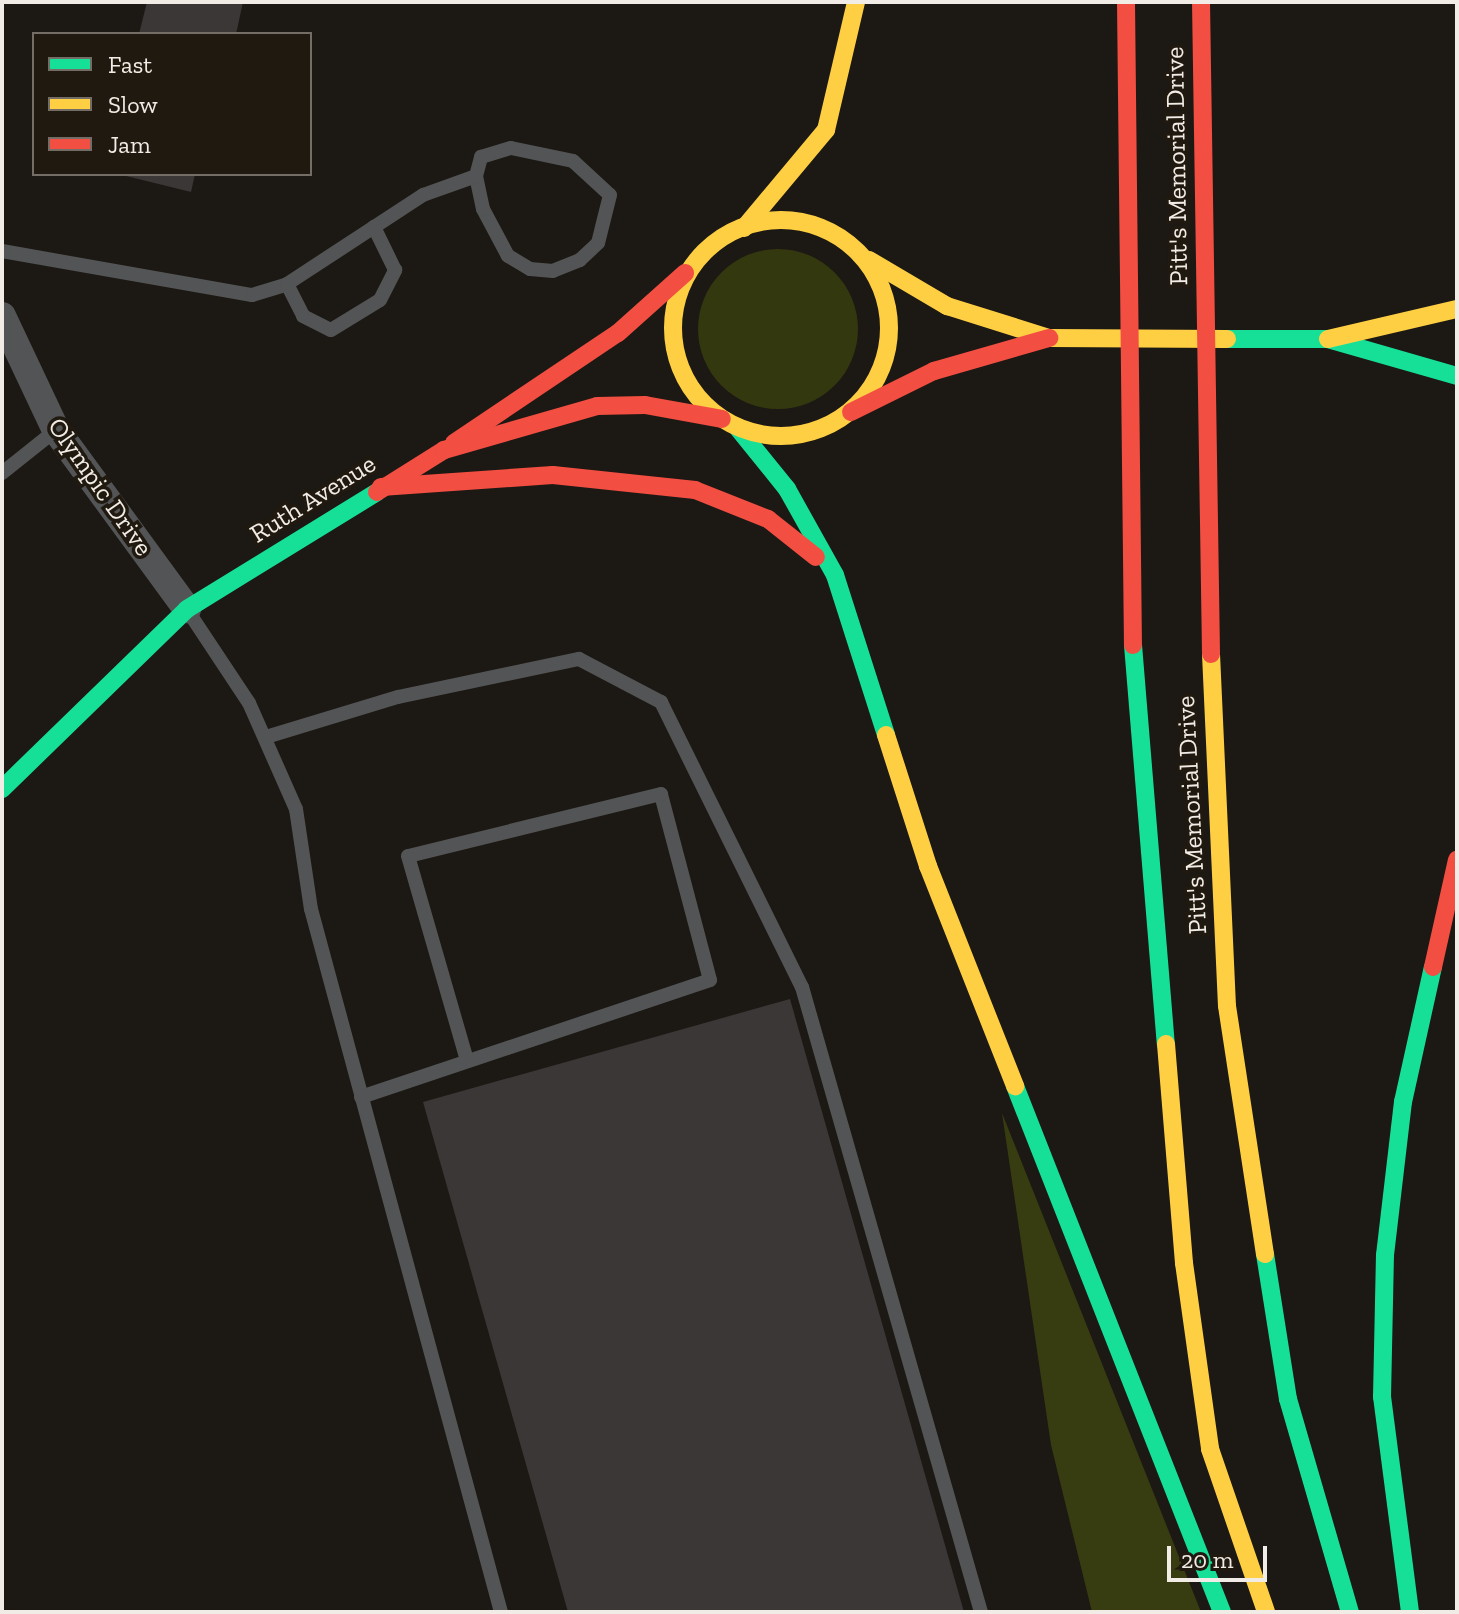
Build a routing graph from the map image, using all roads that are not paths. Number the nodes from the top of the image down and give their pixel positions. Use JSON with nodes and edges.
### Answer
{"nodes":[{"id":1,"x":856,"y":2,"type":"edge"},
{"id":2,"x":1126,"y":2,"type":"edge"},
{"id":3,"x":1201,"y":2,"type":"edge"},
{"id":4,"x":476,"y":176,"type":"junction"},
{"id":5,"x":374,"y":227,"type":"junction"},
{"id":6,"x":744,"y":228,"type":"junction"},
{"id":7,"x":2,"y":251,"type":"edge"},
{"id":8,"x":865,"y":258,"type":"junction"},
{"id":9,"x":696,"y":264,"type":"junction"},
{"id":10,"x":287,"y":284,"type":"junction"},
{"id":11,"x":1457,"y":309,"type":"edge"},
{"id":12,"x":2,"y":316,"type":"edge"},
{"id":13,"x":1049,"y":338,"type":"junction"},
{"id":14,"x":1328,"y":339,"type":"junction"},
{"id":15,"x":1457,"y":376,"type":"edge"},
{"id":16,"x":837,"y":420,"type":"junction"},
{"id":17,"x":730,"y":423,"type":"junction"},
{"id":18,"x":56,"y":430,"type":"junction"},
{"id":19,"x":444,"y":450,"type":"junction"},
{"id":20,"x":2,"y":473,"type":"edge"},
{"id":21,"x":381,"y":487,"type":"junction"},
{"id":22,"x":835,"y":575,"type":"junction"},
{"id":23,"x":187,"y":609,"type":"junction"},
{"id":24,"x":266,"y":737,"type":"junction"},
{"id":25,"x":2,"y":789,"type":"edge"},
{"id":26,"x":1457,"y":860,"type":"edge"},
{"id":27,"x":466,"y":1057,"type":"junction"},
{"id":28,"x":361,"y":1097,"type":"junction"},
{"id":29,"x":501,"y":1612,"type":"edge"},
{"id":30,"x":981,"y":1612,"type":"edge"},
{"id":31,"x":1222,"y":1612,"type":"edge"},
{"id":32,"x":1266,"y":1612,"type":"edge"},
{"id":33,"x":1350,"y":1612,"type":"edge"},
{"id":34,"x":1410,"y":1612,"type":"edge"}],
"edges":[{"from":1,"to":6,"type":"main road"},
{"from":2,"to":32,"type":"main road","name":"Pitt's Memorial Drive"},
{"from":3,"to":33,"type":"main road","name":"Pitt's Memorial Drive"},
{"from":4,"to":4,"type":"lane"},
{"from":4,"to":5,"type":"lane"},
{"from":5,"to":10,"type":"lane"},
{"from":5,"to":10,"type":"lane"},
{"from":6,"to":8,"type":"main road"},
{"from":6,"to":9,"type":"main road"},
{"from":7,"to":10,"type":"lane"},
{"from":8,"to":13,"type":"main road"},
{"from":8,"to":16,"type":"main road"},
{"from":9,"to":17,"type":"main road"},
{"from":9,"to":19,"type":"main road"},
{"from":11,"to":14,"type":"main road"},
{"from":12,"to":18,"type":"street","name":"Olympic Drive"},
{"from":13,"to":14,"type":"main road"},
{"from":13,"to":16,"type":"main road"},
{"from":14,"to":15,"type":"main road"},
{"from":16,"to":17,"type":"main road"},
{"from":17,"to":19,"type":"main road","name":"Ruth Avenue"},
{"from":17,"to":22,"type":"main road"},
{"from":18,"to":20,"type":"lane"},
{"from":18,"to":23,"type":"street","name":"Olympic Drive"},
{"from":19,"to":21,"type":"main road","name":"Ruth Avenue"},
{"from":21,"to":22,"type":"main road"},
{"from":21,"to":23,"type":"main road","name":"Ruth Avenue"},
{"from":22,"to":31,"type":"main road"},
{"from":23,"to":24,"type":"lane"},
{"from":23,"to":25,"type":"main road","name":"Ruth Avenue"},
{"from":24,"to":28,"type":"lane"},
{"from":24,"to":30,"type":"lane"},
{"from":26,"to":34,"type":"main road"},
{"from":27,"to":27,"type":"lane"},
{"from":27,"to":28,"type":"lane"},
{"from":28,"to":29,"type":"lane"}]}
